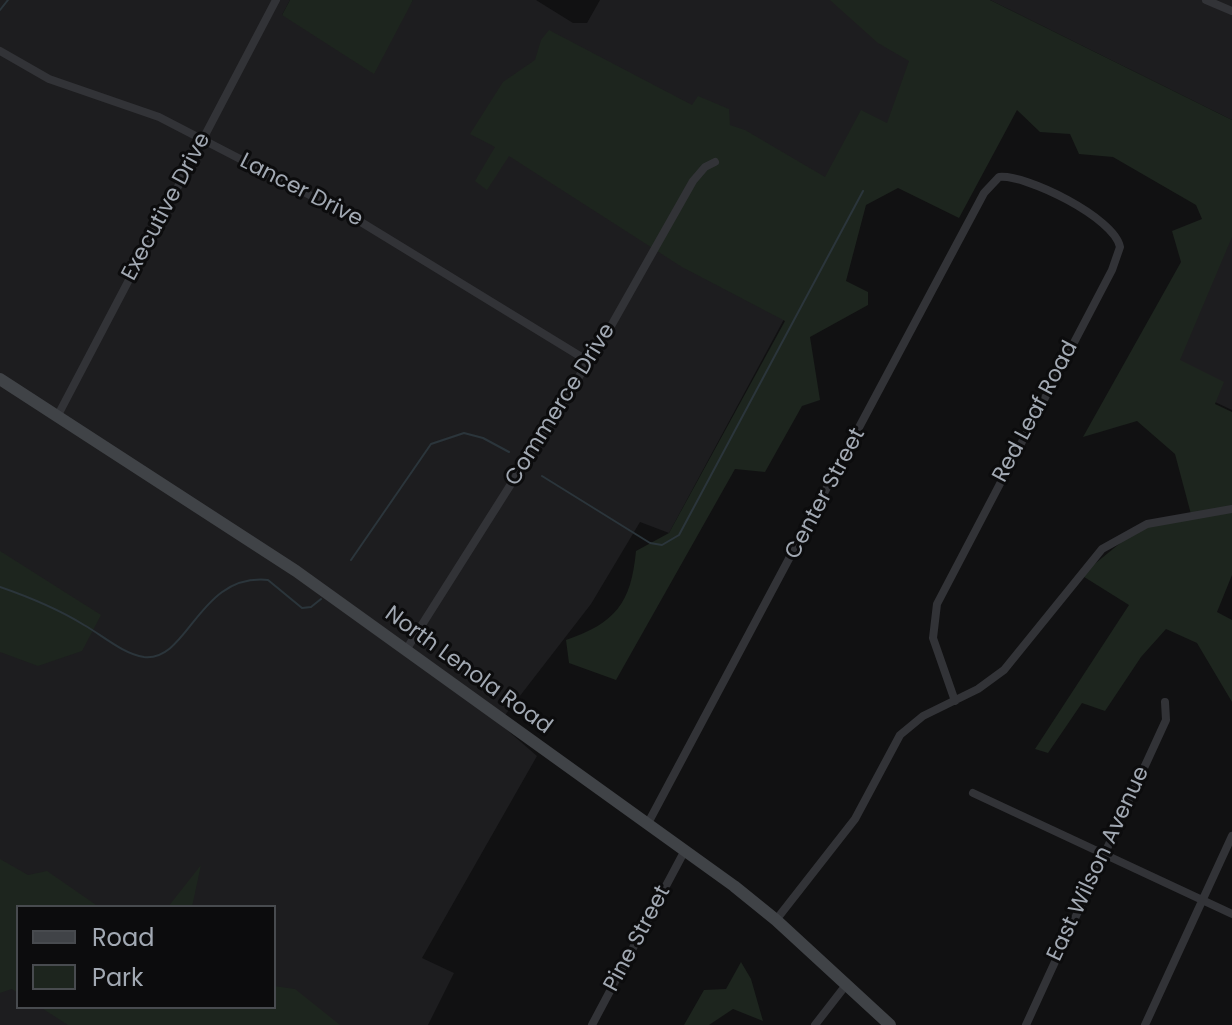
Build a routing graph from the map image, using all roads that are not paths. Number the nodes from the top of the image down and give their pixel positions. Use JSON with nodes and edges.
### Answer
{"nodes":[{"id":1,"x":276,"y":0,"type":"edge"},
{"id":2,"x":1206,"y":0,"type":"edge"},
{"id":3,"x":1232,"y":11,"type":"edge"},
{"id":4,"x":0,"y":51,"type":"edge"},
{"id":5,"x":202,"y":140,"type":"junction"},
{"id":6,"x":715,"y":162,"type":"dead end"},
{"id":7,"x":1014,"y":177,"type":"joint"},
{"id":8,"x":588,"y":361,"type":"junction"},
{"id":9,"x":0,"y":379,"type":"edge"},
{"id":10,"x":58,"y":415,"type":"junction"},
{"id":11,"x":1232,"y":509,"type":"edge"},
{"id":12,"x":406,"y":650,"type":"junction"},
{"id":13,"x":955,"y":701,"type":"junction"},
{"id":14,"x":1165,"y":702,"type":"dead end"},
{"id":15,"x":973,"y":793,"type":"dead end"},
{"id":16,"x":647,"y":825,"type":"junction"},
{"id":17,"x":1232,"y":836,"type":"edge"},
{"id":18,"x":684,"y":852,"type":"junction"},
{"id":19,"x":1104,"y":855,"type":"junction"},
{"id":20,"x":1202,"y":901,"type":"junction"},
{"id":21,"x":1232,"y":914,"type":"edge"},
{"id":22,"x":776,"y":920,"type":"junction"},
{"id":23,"x":846,"y":985,"type":"junction"},
{"id":24,"x":592,"y":1025,"type":"edge"},
{"id":25,"x":815,"y":1025,"type":"edge"},
{"id":26,"x":890,"y":1025,"type":"edge"},
{"id":27,"x":1026,"y":1025,"type":"edge"},
{"id":28,"x":1145,"y":1025,"type":"edge"}],
"edges":[{"from":1,"to":5,"type":"street","name":"Executive Drive"},
{"from":2,"to":3,"type":"street"},
{"from":4,"to":5,"type":"street","name":"Lancer Drive"},
{"from":5,"to":8,"type":"street","name":"Lancer Drive"},
{"from":5,"to":10,"type":"street","name":"Executive Drive"},
{"from":6,"to":8,"type":"street","name":"Commerce Drive"},
{"from":7,"to":13,"type":"street","name":"Red Leaf Road"},
{"from":7,"to":16,"type":"street","name":"Center Street"},
{"from":8,"to":12,"type":"street","name":"Commerce Drive"},
{"from":9,"to":10,"type":"main road","name":"North Lenola Road"},
{"from":10,"to":12,"type":"main road","name":"North Lenola Road"},
{"from":11,"to":13,"type":"street"},
{"from":12,"to":16,"type":"main road","name":"North Lenola Road"},
{"from":13,"to":22,"type":"street"},
{"from":14,"to":19,"type":"street","name":"East Wilson Avenue"},
{"from":15,"to":19,"type":"street"},
{"from":16,"to":18,"type":"main road","name":"North Lenola Road"},
{"from":17,"to":20,"type":"street"},
{"from":18,"to":22,"type":"main road","name":"North Lenola Road"},
{"from":18,"to":24,"type":"street","name":"Pine Street"},
{"from":19,"to":20,"type":"street"},
{"from":19,"to":27,"type":"street","name":"East Wilson Avenue"},
{"from":20,"to":21,"type":"street"},
{"from":20,"to":28,"type":"street"},
{"from":22,"to":23,"type":"main road","name":"North Lenola Road"},
{"from":23,"to":25,"type":"street"},
{"from":23,"to":26,"type":"main road","name":"North Lenola Road"}]}
